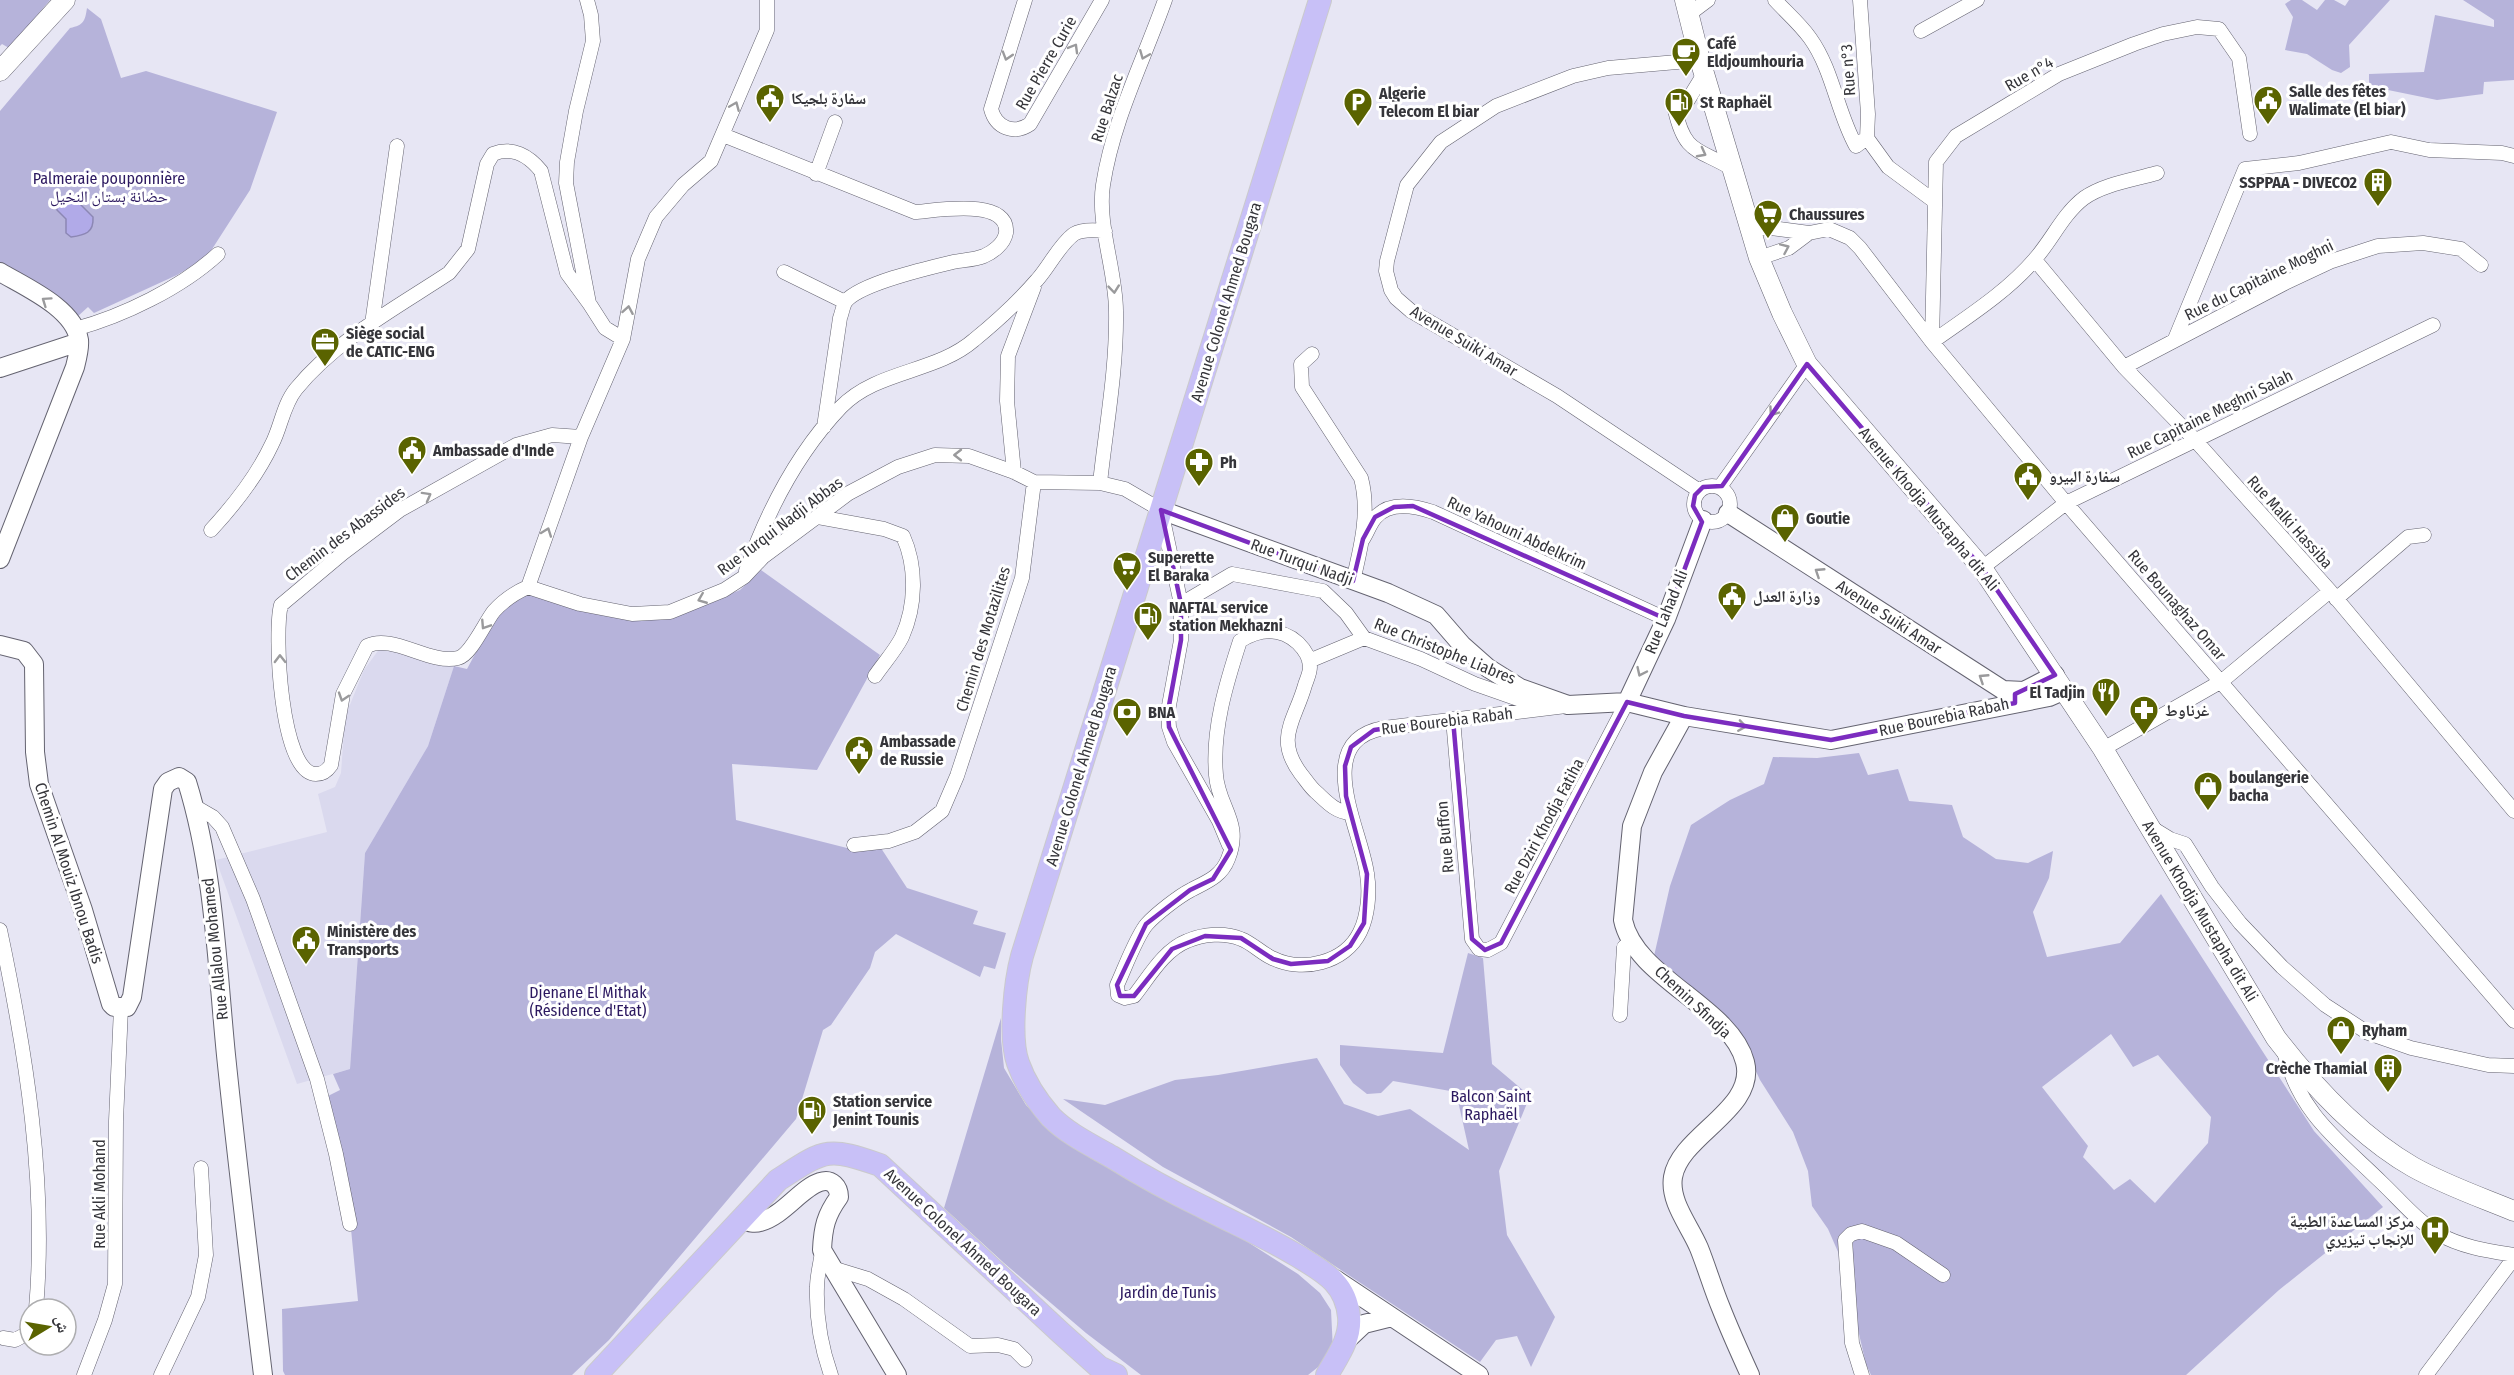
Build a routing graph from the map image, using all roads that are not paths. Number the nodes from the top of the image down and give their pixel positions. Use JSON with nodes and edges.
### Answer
{"nodes":[{"id":1,"x":65,"y":0,"type":"edge"},
{"id":2,"x":587,"y":0,"type":"edge"},
{"id":3,"x":766,"y":0,"type":"edge"},
{"id":4,"x":1025,"y":0,"type":"edge"},
{"id":5,"x":1102,"y":0,"type":"edge"},
{"id":6,"x":1165,"y":0,"type":"edge"},
{"id":7,"x":1320,"y":0,"type":"edge"},
{"id":8,"x":1708,"y":0,"type":"edge"},
{"id":9,"x":1774,"y":0,"type":"edge"},
{"id":10,"x":1860,"y":0,"type":"edge"},
{"id":11,"x":1977,"y":0,"type":"edge"},
{"id":12,"x":1686,"y":8,"type":"edge"},
{"id":13,"x":1921,"y":31,"type":"dead end"},
{"id":14,"x":1702,"y":67,"type":"junction"},
{"id":15,"x":0,"y":71,"type":"edge"},
{"id":16,"x":835,"y":122,"type":"dead end"},
{"id":17,"x":2250,"y":134,"type":"dead end"},
{"id":18,"x":723,"y":135,"type":"junction"},
{"id":19,"x":1867,"y":138,"type":"junction"},
{"id":20,"x":396,"y":146,"type":"dead end"},
{"id":21,"x":2514,"y":156,"type":"edge"},
{"id":22,"x":1731,"y":168,"type":"junction"},
{"id":23,"x":2157,"y":173,"type":"dead end"},
{"id":24,"x":816,"y":174,"type":"junction"},
{"id":25,"x":1934,"y":201,"type":"junction"},
{"id":26,"x":1751,"y":230,"type":"junction"},
{"id":27,"x":1105,"y":231,"type":"junction"},
{"id":28,"x":1809,"y":233,"type":"junction"},
{"id":29,"x":218,"y":254,"type":"dead end"},
{"id":30,"x":1759,"y":258,"type":"junction"},
{"id":31,"x":2035,"y":260,"type":"junction"},
{"id":32,"x":2481,"y":265,"type":"dead end"},
{"id":33,"x":0,"y":272,"type":"edge"},
{"id":34,"x":784,"y":272,"type":"dead end"},
{"id":35,"x":1037,"y":280,"type":"junction"},
{"id":36,"x":845,"y":302,"type":"junction"},
{"id":37,"x":589,"y":303,"type":"junction"},
{"id":38,"x":372,"y":324,"type":"junction"},
{"id":39,"x":2433,"y":325,"type":"dead end"},
{"id":40,"x":77,"y":335,"type":"junction"},
{"id":41,"x":623,"y":339,"type":"junction"},
{"id":42,"x":2175,"y":339,"type":"junction"},
{"id":43,"x":1932,"y":342,"type":"junction"},
{"id":44,"x":1312,"y":354,"type":"dead end"},
{"id":45,"x":1807,"y":364,"type":"junction"},
{"id":46,"x":2124,"y":367,"type":"junction"},
{"id":47,"x":0,"y":368,"type":"edge"},
{"id":48,"x":824,"y":427,"type":"junction"},
{"id":49,"x":581,"y":437,"type":"junction"},
{"id":50,"x":2195,"y":440,"type":"junction"},
{"id":51,"x":1014,"y":472,"type":"junction"},
{"id":52,"x":1034,"y":482,"type":"junction"},
{"id":53,"x":1100,"y":483,"type":"junction"},
{"id":54,"x":1720,"y":487,"type":"junction"},
{"id":55,"x":1698,"y":490,"type":"junction"},
{"id":56,"x":2066,"y":503,"type":"junction"},
{"id":57,"x":1161,"y":510,"type":"junction"},
{"id":58,"x":1728,"y":513,"type":"junction"},
{"id":59,"x":818,"y":518,"type":"junction"},
{"id":60,"x":1703,"y":520,"type":"junction"},
{"id":61,"x":211,"y":530,"type":"dead end"},
{"id":62,"x":2424,"y":535,"type":"dead end"},
{"id":63,"x":1363,"y":539,"type":"junction"},
{"id":64,"x":0,"y":559,"type":"edge"},
{"id":65,"x":1982,"y":568,"type":"junction"},
{"id":66,"x":744,"y":578,"type":"junction"},
{"id":67,"x":1353,"y":581,"type":"junction"},
{"id":68,"x":528,"y":587,"type":"junction"},
{"id":69,"x":2333,"y":595,"type":"junction"},
{"id":70,"x":1181,"y":604,"type":"junction"},
{"id":71,"x":1666,"y":620,"type":"junction"},
{"id":72,"x":1364,"y":638,"type":"junction"},
{"id":73,"x":0,"y":645,"type":"edge"},
{"id":74,"x":1309,"y":661,"type":"junction"},
{"id":75,"x":875,"y":676,"type":"dead end"},
{"id":76,"x":2222,"y":681,"type":"junction"},
{"id":77,"x":2060,"y":682,"type":"junction"},
{"id":78,"x":2015,"y":697,"type":"junction"},
{"id":79,"x":1627,"y":702,"type":"junction"},
{"id":80,"x":1568,"y":705,"type":"junction"},
{"id":81,"x":1545,"y":708,"type":"junction"},
{"id":82,"x":1684,"y":716,"type":"junction"},
{"id":83,"x":1453,"y":719,"type":"junction"},
{"id":84,"x":2103,"y":749,"type":"junction"},
{"id":85,"x":194,"y":806,"type":"junction"},
{"id":86,"x":2514,"y":811,"type":"edge"},
{"id":87,"x":1350,"y":813,"type":"junction"},
{"id":88,"x":2152,"y":828,"type":"junction"},
{"id":89,"x":854,"y":845,"type":"dead end"},
{"id":90,"x":1231,"y":850,"type":"junction"},
{"id":91,"x":0,"y":930,"type":"edge"},
{"id":92,"x":1631,"y":942,"type":"junction"},
{"id":93,"x":1479,"y":949,"type":"joint"},
{"id":94,"x":121,"y":1008,"type":"junction"},
{"id":95,"x":1620,"y":1015,"type":"dead end"},
{"id":96,"x":2514,"y":1021,"type":"edge"},
{"id":97,"x":2283,"y":1047,"type":"junction"},
{"id":98,"x":2514,"y":1066,"type":"edge"},
{"id":99,"x":201,"y":1168,"type":"dead end"},
{"id":100,"x":2514,"y":1211,"type":"edge"},
{"id":101,"x":741,"y":1220,"type":"junction"},
{"id":102,"x":350,"y":1224,"type":"dead end"},
{"id":103,"x":822,"y":1250,"type":"junction"},
{"id":104,"x":2514,"y":1257,"type":"edge"},
{"id":105,"x":832,"y":1268,"type":"junction"},
{"id":106,"x":1943,"y":1275,"type":"dead end"},
{"id":107,"x":1331,"y":1276,"type":"junction"},
{"id":108,"x":36,"y":1297,"type":"edge"},
{"id":109,"x":1392,"y":1317,"type":"junction"},
{"id":110,"x":3,"y":1338,"type":"dead end"},
{"id":111,"x":18,"y":1338,"type":"edge"},
{"id":112,"x":1346,"y":1341,"type":"junction"},
{"id":113,"x":1025,"y":1360,"type":"dead end"},
{"id":114,"x":892,"y":1373,"type":"edge"},
{"id":115,"x":84,"y":1375,"type":"edge"},
{"id":116,"x":161,"y":1375,"type":"edge"},
{"id":117,"x":263,"y":1375,"type":"edge"},
{"id":118,"x":596,"y":1375,"type":"edge"},
{"id":119,"x":831,"y":1375,"type":"edge"},
{"id":120,"x":1116,"y":1375,"type":"edge"},
{"id":121,"x":1327,"y":1375,"type":"edge"},
{"id":122,"x":1479,"y":1375,"type":"edge"},
{"id":123,"x":1750,"y":1375,"type":"edge"},
{"id":124,"x":1862,"y":1375,"type":"edge"},
{"id":125,"x":2426,"y":1375,"type":"edge"}],
"edges":[{"from":1,"to":15,"type":"main road"},
{"from":2,"to":37,"type":"street"},
{"from":18,"to":3,"type":"street","one_way":true},
{"from":4,"to":5,"type":"street","name":"Rue Pierre Curie","one_way":true},
{"from":6,"to":27,"type":"street","name":"Rue Balzac","one_way":true},
{"from":7,"to":57,"type":"main road","name":"Avenue Colonel Ahmed Bougara"},
{"from":8,"to":12,"type":"street"},
{"from":9,"to":19,"type":"street"},
{"from":10,"to":19,"type":"street","name":"Rue n°3"},
{"from":11,"to":13,"type":"street"},
{"from":12,"to":14,"type":"main road","name":"Avenue Khodja Mustapha dit Ali"},
{"from":14,"to":22,"type":"main road","name":"Avenue Khodja Mustapha dit Ali"},
{"from":14,"to":22,"type":"street","one_way":true},
{"from":14,"to":55,"type":"street","name":"Avenue Suiki Amar"},
{"from":16,"to":24,"type":"street"},
{"from":17,"to":25,"type":"street","name":"Rue n°4"},
{"from":18,"to":24,"type":"street"},
{"from":41,"to":18,"type":"street","one_way":true},
{"from":19,"to":25,"type":"street"},
{"from":20,"to":38,"type":"street"},
{"from":21,"to":42,"type":"street"},
{"from":22,"to":26,"type":"main road","name":"Avenue Khodja Mustapha dit Ali"},
{"from":23,"to":31,"type":"street"},
{"from":24,"to":36,"type":"street"},
{"from":25,"to":43,"type":"street","name":"Rue n°4"},
{"from":26,"to":28,"type":"street","name":"Rue Bounaghaz Omar"},
{"from":26,"to":30,"type":"main road","name":"Avenue Khodja Mustapha dit Ali"},
{"from":27,"to":35,"type":"street"},
{"from":27,"to":53,"type":"street","name":"Rue Balzac","one_way":true},
{"from":30,"to":28,"type":"street","one_way":true},
{"from":28,"to":43,"type":"street","name":"Rue Bounaghaz Omar"},
{"from":29,"to":40,"type":"street"},
{"from":30,"to":45,"type":"main road","name":"Avenue Khodja Mustapha dit Ali"},
{"from":31,"to":43,"type":"street"},
{"from":31,"to":46,"type":"street","name":"Rue Malki Hassiba"},
{"from":32,"to":42,"type":"street","name":"Rue du Capitaine Moghni"},
{"from":40,"to":33,"type":"street","one_way":true},
{"from":34,"to":36,"type":"street"},
{"from":35,"to":48,"type":"street"},
{"from":35,"to":51,"type":"street"},
{"from":36,"to":48,"type":"street"},
{"from":37,"to":38,"type":"street"},
{"from":37,"to":41,"type":"street"},
{"from":38,"to":61,"type":"street"},
{"from":39,"to":50,"type":"street","name":"Rue Capitaine Meghni Salah"},
{"from":40,"to":47,"type":"street"},
{"from":40,"to":64,"type":"street"},
{"from":41,"to":49,"type":"street"},
{"from":42,"to":46,"type":"street","name":"Rue du Capitaine Moghni"},
{"from":43,"to":56,"type":"street","name":"Rue Bounaghaz Omar"},
{"from":44,"to":63,"type":"street"},
{"from":45,"to":54,"type":"street","one_way":true},
{"from":45,"to":65,"type":"main road","name":"Avenue Khodja Mustapha dit Ali"},
{"from":46,"to":50,"type":"street","name":"Rue Malki Hassiba"},
{"from":48,"to":66,"type":"street"},
{"from":68,"to":49,"type":"street","one_way":true},
{"from":68,"to":49,"type":"street","name":"Chemin des Abassides","one_way":true},
{"from":50,"to":56,"type":"street","name":"Rue Capitaine Meghni Salah"},
{"from":50,"to":69,"type":"street","name":"Rue Malki Hassiba"},
{"from":51,"to":52,"type":"street","name":"Rue Turqui Nadji"},
{"from":51,"to":59,"type":"street","name":"Rue Turqui Nadji Abbas","one_way":true},
{"from":52,"to":53,"type":"street","name":"Rue Turqui Nadji"},
{"from":52,"to":89,"type":"street","name":"Chemin des Motazilites"},
{"from":53,"to":57,"type":"street","name":"Rue Turqui Nadji"},
{"from":54,"to":55,"type":"street"},
{"from":54,"to":58,"type":"street"},
{"from":55,"to":60,"type":"street"},
{"from":56,"to":65,"type":"street","name":"Rue Capitaine Meghni Salah"},
{"from":56,"to":76,"type":"street","name":"Rue Bounaghaz Omar"},
{"from":57,"to":67,"type":"street","name":"Rue Turqui Nadji"},
{"from":57,"to":70,"type":"street"},
{"from":57,"to":107,"type":"main road","name":"Avenue Colonel Ahmed Bougara"},
{"from":58,"to":60,"type":"street"},
{"from":78,"to":58,"type":"street","name":"Avenue Suiki Amar","one_way":true},
{"from":59,"to":66,"type":"street","name":"Rue Turqui Nadji Abbas"},
{"from":59,"to":75,"type":"street"},
{"from":60,"to":71,"type":"street","name":"Rue Lahad Ali"},
{"from":62,"to":69,"type":"street"},
{"from":63,"to":67,"type":"street"},
{"from":63,"to":71,"type":"street","name":"Rue Yahouni Abdelkrim"},
{"from":65,"to":77,"type":"main road","name":"Avenue Khodja Mustapha dit Ali"},
{"from":66,"to":68,"type":"street","name":"Rue Turqui Nadji Abbas","one_way":true},
{"from":67,"to":80,"type":"street","name":"Rue Turqui Nadji"},
{"from":69,"to":76,"type":"street"},
{"from":69,"to":86,"type":"street","name":"Rue Malki Hassiba"},
{"from":70,"to":72,"type":"street","name":"Rue Christophe Liabres"},
{"from":70,"to":90,"type":"street"},
{"from":71,"to":79,"type":"street","name":"Rue Lahad Ali","one_way":true},
{"from":72,"to":74,"type":"street"},
{"from":72,"to":81,"type":"street","name":"Rue Christophe Liabres"},
{"from":73,"to":94,"type":"street","name":"Chemin Al Mouiz Ibnou Badis"},
{"from":74,"to":87,"type":"street"},
{"from":74,"to":90,"type":"street"},
{"from":76,"to":84,"type":"street"},
{"from":76,"to":96,"type":"street","name":"Rue Bounaghaz Omar"},
{"from":77,"to":78,"type":"street","name":"Rue Bourebia Rabah"},
{"from":77,"to":84,"type":"main road","name":"Avenue Khodja Mustapha dit Ali"},
{"from":82,"to":78,"type":"street","name":"Rue Bourebia Rabah","one_way":true},
{"from":79,"to":80,"type":"street","name":"Rue Bourebia Rabah"},
{"from":79,"to":82,"type":"street","name":"Rue Bourebia Rabah"},
{"from":79,"to":93,"type":"street","name":"Rue Dziri Khodja Fatiha"},
{"from":80,"to":81,"type":"street","name":"Rue Bourebia Rabah"},
{"from":81,"to":83,"type":"street","name":"Rue Bourebia Rabah"},
{"from":82,"to":92,"type":"street","name":"Chemin Sfindja"},
{"from":83,"to":87,"type":"street","name":"Rue Bourebia Rabah"},
{"from":83,"to":93,"type":"street","name":"Rue Buffon"},
{"from":84,"to":88,"type":"main road","name":"Avenue Khodja Mustapha dit Ali"},
{"from":85,"to":94,"type":"street","name":"Rue Allalou Mohamed"},
{"from":85,"to":102,"type":"street"},
{"from":85,"to":117,"type":"street","name":"Rue Allalou Mohamed"},
{"from":87,"to":90,"type":"street","name":"Rue Bourebia Rabah"},
{"from":88,"to":97,"type":"main road","name":"Avenue Khodja Mustapha dit Ali"},
{"from":88,"to":98,"type":"street"},
{"from":91,"to":108,"type":"street"},
{"from":92,"to":95,"type":"street"},
{"from":92,"to":123,"type":"street","name":"Chemin Sfindja"},
{"from":94,"to":115,"type":"street","name":"Rue Akli Mohand"},
{"from":97,"to":100,"type":"main road","name":"Avenue Khodja Mustapha dit Ali"},
{"from":97,"to":104,"type":"street"},
{"from":99,"to":116,"type":"street"},
{"from":101,"to":103,"type":"street"},
{"from":101,"to":118,"type":"main road","name":"Avenue Colonel Ahmed Bougara"},
{"from":101,"to":120,"type":"main road","name":"Avenue Colonel Ahmed Bougara"},
{"from":103,"to":105,"type":"street"},
{"from":103,"to":119,"type":"street"},
{"from":104,"to":125,"type":"street"},
{"from":105,"to":113,"type":"street"},
{"from":105,"to":114,"type":"street"},
{"from":106,"to":124,"type":"street"},
{"from":107,"to":109,"type":"street"},
{"from":107,"to":112,"type":"main road"},
{"from":109,"to":112,"type":"street"},
{"from":109,"to":122,"type":"street"},
{"from":110,"to":111,"type":"street"},
{"from":112,"to":121,"type":"main road"}]}
